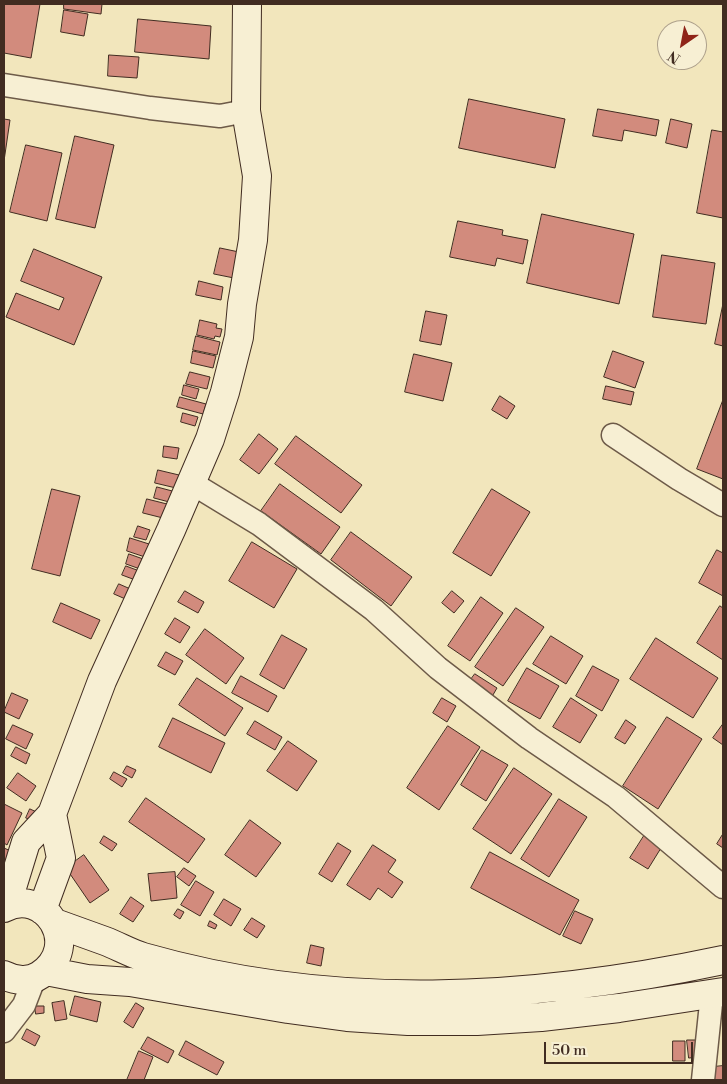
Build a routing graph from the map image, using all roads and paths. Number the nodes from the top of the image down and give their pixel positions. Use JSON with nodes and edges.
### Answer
{"nodes":[{"id":1,"x":247,"y":4,"type":"edge"},
{"id":2,"x":4,"y":85,"type":"edge"},
{"id":3,"x":246,"y":112,"type":"junction"},
{"id":4,"x":613,"y":435,"type":"dead end"},
{"id":5,"x":190,"y":482,"type":"junction"},
{"id":6,"x":723,"y":505,"type":"edge"},
{"id":7,"x":52,"y":814,"type":"junction"},
{"id":8,"x":723,"y":887,"type":"edge"},
{"id":9,"x":5,"y":908,"type":"edge"},
{"id":10,"x":49,"y":917,"type":"junction"},
{"id":11,"x":723,"y":960,"type":"edge"},
{"id":12,"x":4,"y":975,"type":"edge"},
{"id":13,"x":40,"y":975,"type":"junction"},
{"id":14,"x":718,"y":993,"type":"edge"},
{"id":15,"x":4,"y":1031,"type":"edge"},
{"id":16,"x":703,"y":1080,"type":"edge"}],
"edges":[{"from":1,"to":3,"type":"main road"},
{"from":2,"to":3,"type":"street"},
{"from":3,"to":5,"type":"main road"},
{"from":4,"to":6,"type":"street"},
{"from":5,"to":7,"type":"main road"},
{"from":5,"to":8,"type":"street"},
{"from":7,"to":9,"type":"main road"},
{"from":7,"to":10,"type":"main road"},
{"from":9,"to":10,"type":"main road"},
{"from":10,"to":11,"type":"main road"},
{"from":10,"to":13,"type":"main road"},
{"from":12,"to":13,"type":"main road"},
{"from":13,"to":14,"type":"main road"},
{"from":13,"to":15,"type":"street"},
{"from":14,"to":16,"type":"street"}]}
